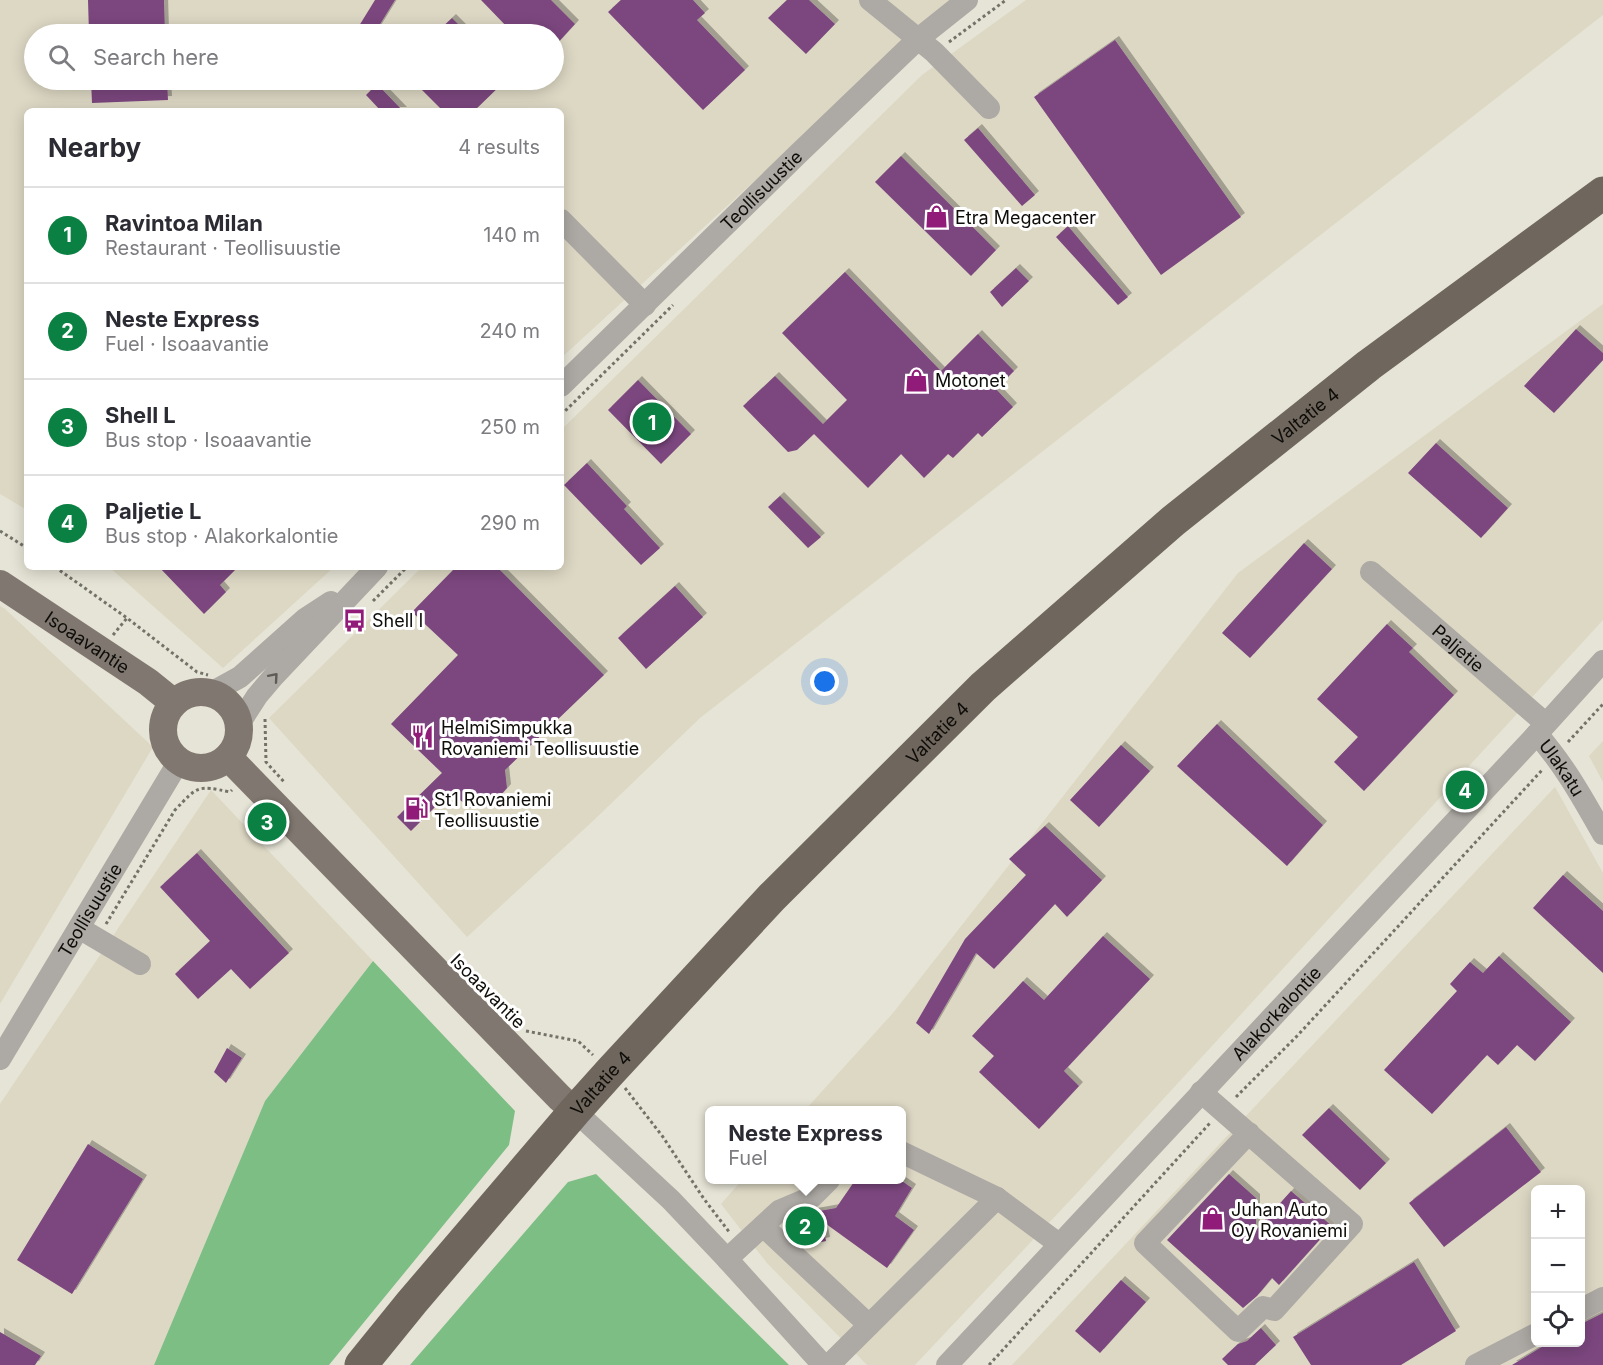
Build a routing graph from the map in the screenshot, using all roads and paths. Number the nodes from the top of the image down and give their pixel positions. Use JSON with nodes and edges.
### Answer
{"nodes":[{"id":1,"x":870,"y":0,"type":"edge"},
{"id":2,"x":967,"y":0,"type":"edge"},
{"id":3,"x":1006,"y":0,"type":"edge"},
{"id":4,"x":926,"y":46,"type":"junction"},
{"id":5,"x":988,"y":108,"type":"dead end"},
{"id":6,"x":1603,"y":193,"type":"edge"},
{"id":7,"x":564,"y":223,"type":"edge"},
{"id":8,"x":677,"y":301,"type":"dead end"},
{"id":9,"x":645,"y":305,"type":"junction"},
{"id":10,"x":564,"y":384,"type":"edge"},
{"id":11,"x":564,"y":412,"type":"edge"},
{"id":12,"x":0,"y":531,"type":"edge"},
{"id":13,"x":24,"y":546,"type":"edge"},
{"id":14,"x":59,"y":570,"type":"edge"},
{"id":15,"x":1371,"y":572,"type":"dead end"},
{"id":16,"x":369,"y":574,"type":"edge"},
{"id":17,"x":0,"y":584,"type":"edge"},
{"id":18,"x":127,"y":618,"type":"junction"},
{"id":19,"x":112,"y":637,"type":"dead end"},
{"id":20,"x":1603,"y":662,"type":"edge"},
{"id":21,"x":240,"y":677,"type":"junction"},
{"id":22,"x":211,"y":693,"type":"junction"},
{"id":23,"x":257,"y":696,"type":"junction"},
{"id":24,"x":174,"y":703,"type":"junction"},
{"id":25,"x":1603,"y":704,"type":"edge"},
{"id":26,"x":239,"y":724,"type":"junction"},
{"id":27,"x":1541,"y":729,"type":"junction"},
{"id":28,"x":1556,"y":755,"type":"junction"},
{"id":29,"x":179,"y":761,"type":"junction"},
{"id":30,"x":247,"y":765,"type":"junction"},
{"id":31,"x":290,"y":787,"type":"dead end"},
{"id":32,"x":1603,"y":834,"type":"edge"},
{"id":33,"x":88,"y":933,"type":"junction"},
{"id":34,"x":140,"y":964,"type":"dead end"},
{"id":35,"x":524,"y":1030,"type":"dead end"},
{"id":36,"x":0,"y":1059,"type":"edge"},
{"id":37,"x":610,"y":1072,"type":"junction"},
{"id":38,"x":1201,"y":1092,"type":"junction"},
{"id":39,"x":1223,"y":1110,"type":"junction"},
{"id":40,"x":575,"y":1111,"type":"junction"},
{"id":41,"x":1249,"y":1133,"type":"junction"},
{"id":42,"x":906,"y":1154,"type":"edge"},
{"id":43,"x":824,"y":1184,"type":"edge"},
{"id":44,"x":997,"y":1198,"type":"junction"},
{"id":45,"x":763,"y":1226,"type":"junction"},
{"id":46,"x":1059,"y":1244,"type":"junction"},
{"id":47,"x":734,"y":1253,"type":"junction"},
{"id":48,"x":1603,"y":1298,"type":"edge"},
{"id":49,"x":1585,"y":1308,"type":"edge"},
{"id":50,"x":869,"y":1326,"type":"junction"},
{"id":51,"x":1531,"y":1337,"type":"edge"},
{"id":52,"x":361,"y":1365,"type":"edge"},
{"id":53,"x":823,"y":1365,"type":"edge"},
{"id":54,"x":829,"y":1365,"type":"edge"},
{"id":55,"x":946,"y":1365,"type":"edge"},
{"id":56,"x":989,"y":1365,"type":"edge"},
{"id":57,"x":1476,"y":1365,"type":"edge"}],
"edges":[{"from":1,"to":4,"type":"street"},
{"from":2,"to":4,"type":"street","name":"Teollisuustie"},
{"from":3,"to":4,"type":"path"},
{"from":4,"to":5,"type":"street"},
{"from":4,"to":9,"type":"street","name":"Teollisuustie"},
{"from":6,"to":37,"type":"highway","name":"Valtatie 4"},
{"from":7,"to":9,"type":"street"},
{"from":8,"to":11,"type":"path"},
{"from":9,"to":10,"type":"street","name":"Teollisuustie"},
{"from":12,"to":13,"type":"path"},
{"from":14,"to":18,"type":"path"},
{"from":15,"to":27,"type":"street","name":"Paljetie"},
{"from":16,"to":21,"type":"street"},
{"from":23,"to":16,"type":"street","one_way":true},
{"from":17,"to":24,"type":"main road","name":"Isoaavantie"},
{"from":18,"to":19,"type":"path"},
{"from":18,"to":21,"type":"path"},
{"from":20,"to":27,"type":"street","name":"Alakorkalontie"},
{"from":21,"to":22,"type":"street"},
{"from":22,"to":24,"type":"main road"},
{"from":22,"to":26,"type":"main road"},
{"from":23,"to":26,"type":"street"},
{"from":23,"to":30,"type":"path"},
{"from":24,"to":29,"type":"main road"},
{"from":25,"to":28,"type":"path","name":"Alakorkalontie"},
{"from":26,"to":30,"type":"main road"},
{"from":27,"to":28,"type":"street","name":"Ulakatu"},
{"from":27,"to":38,"type":"street","name":"Alakorkalontie"},
{"from":28,"to":32,"type":"street","name":"Ulakatu"},
{"from":28,"to":39,"type":"path","name":"Alakorkalontie"},
{"from":29,"to":30,"type":"main road"},
{"from":29,"to":33,"type":"street","name":"Teollisuustie"},
{"from":30,"to":31,"type":"path"},
{"from":30,"to":33,"type":"path"},
{"from":30,"to":40,"type":"main road","name":"Isoaavantie"},
{"from":33,"to":34,"type":"street"},
{"from":33,"to":36,"type":"street","name":"Teollisuustie"},
{"from":35,"to":37,"type":"path","name":"Isoaavantie"},
{"from":37,"to":40,"type":"highway","name":"Valtatie 4"},
{"from":37,"to":47,"type":"path","name":"Isoaavantie"},
{"from":38,"to":39,"type":"street"},
{"from":38,"to":46,"type":"street","name":"Alakorkalontie"},
{"from":39,"to":41,"type":"street"},
{"from":39,"to":56,"type":"path","name":"Alakorkalontie"},
{"from":40,"to":47,"type":"street","name":"Isoaavantie"},
{"from":40,"to":52,"type":"highway","name":"Valtatie 4"},
{"from":41,"to":41,"type":"street"},
{"from":42,"to":44,"type":"street"},
{"from":43,"to":45,"type":"street"},
{"from":44,"to":46,"type":"street"},
{"from":44,"to":50,"type":"street"},
{"from":45,"to":47,"type":"street"},
{"from":45,"to":50,"type":"street"},
{"from":46,"to":55,"type":"street","name":"Alakorkalontie"},
{"from":47,"to":53,"type":"street","name":"Isoaavantie"},
{"from":48,"to":49,"type":"street"},
{"from":50,"to":54,"type":"street"},
{"from":51,"to":57,"type":"street"}]}
